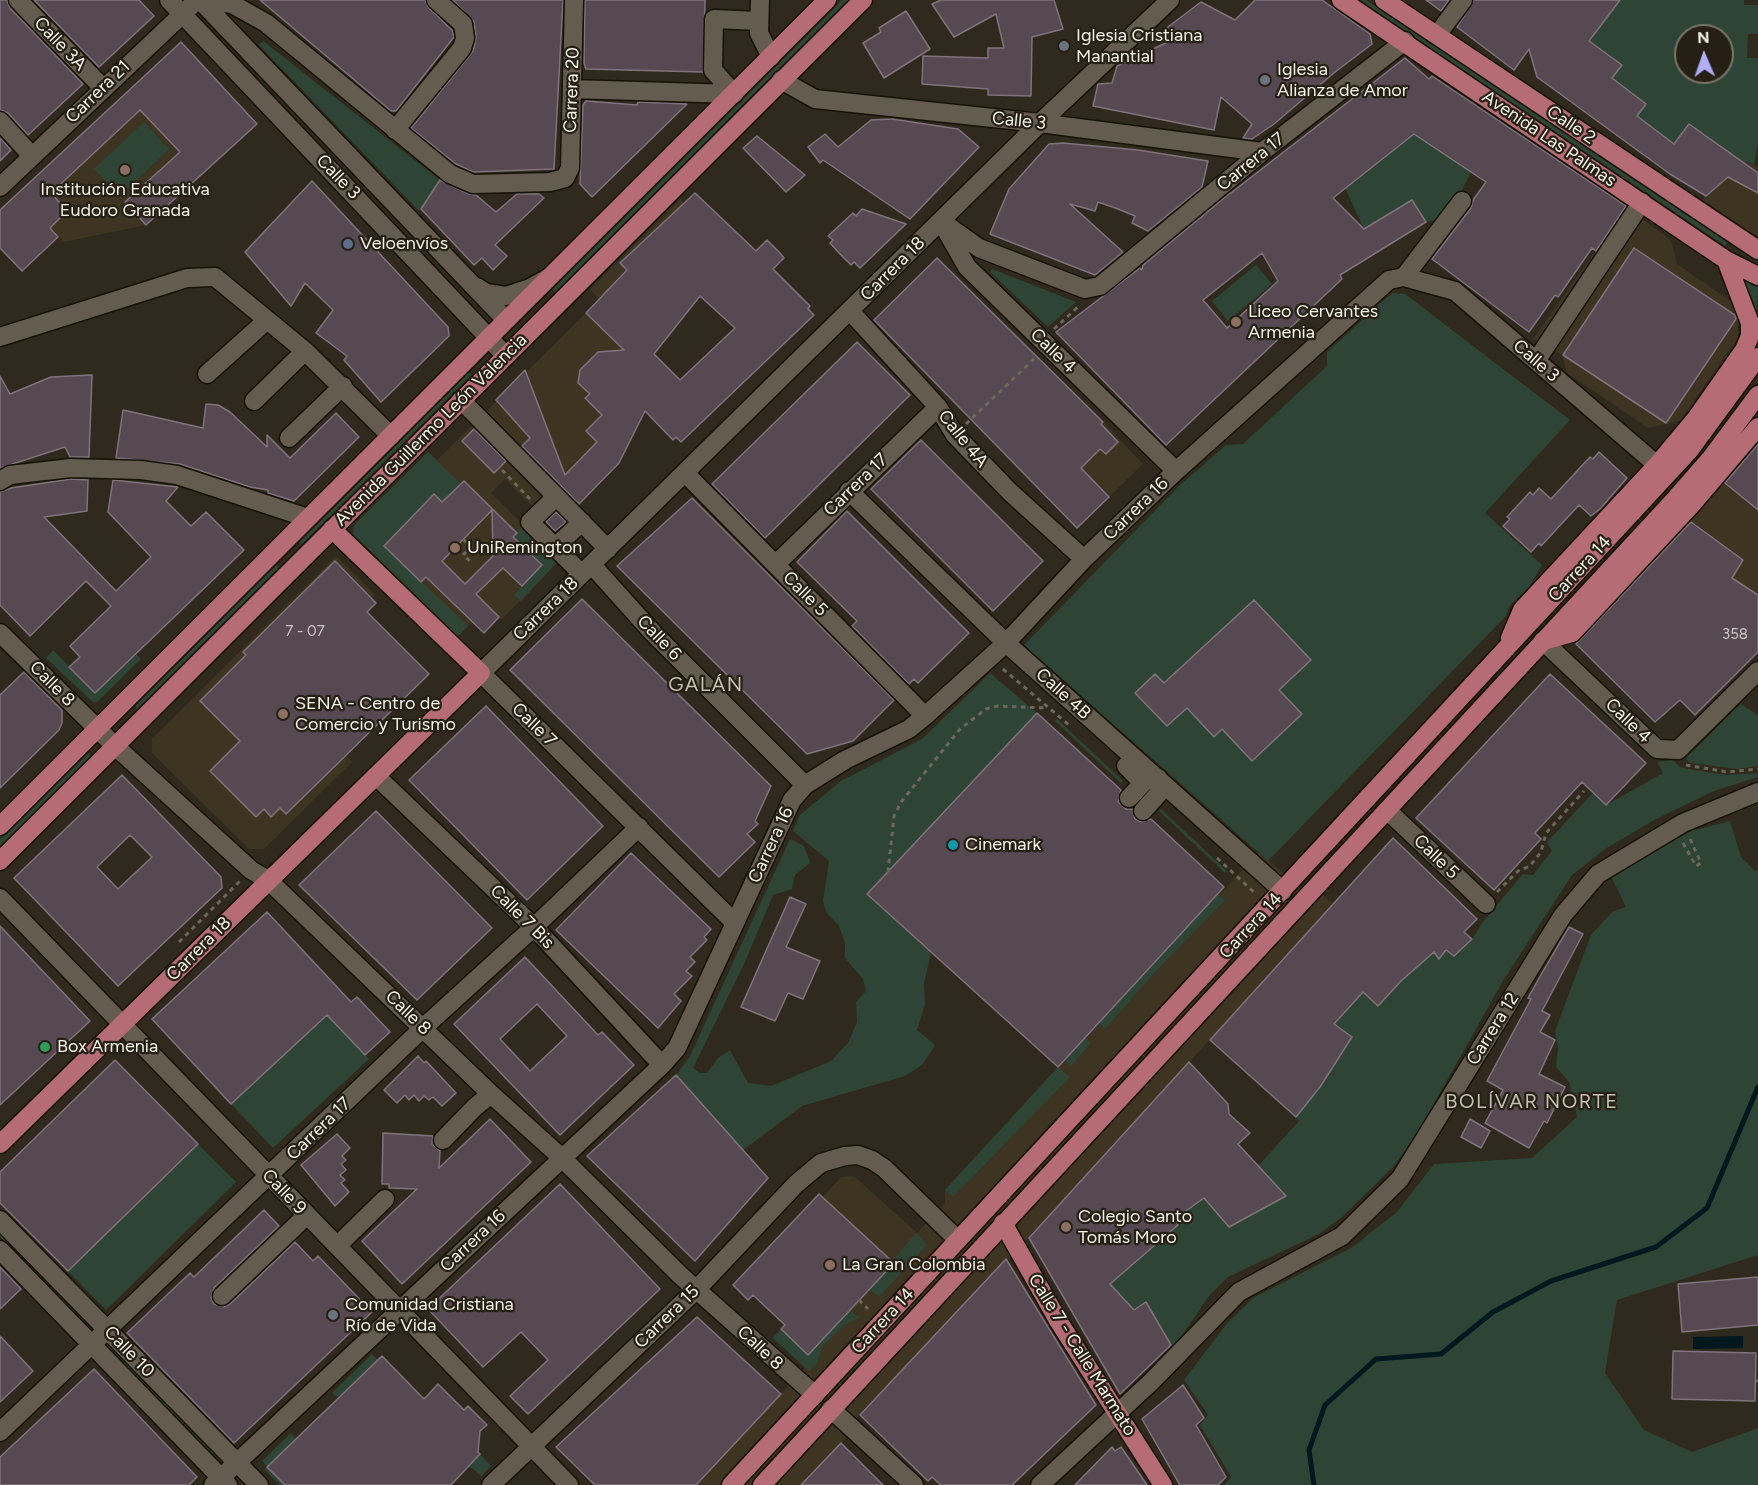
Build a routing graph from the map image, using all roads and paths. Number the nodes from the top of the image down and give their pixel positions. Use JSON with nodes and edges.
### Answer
{"nodes":[{"id":1,"x":18,"y":0,"type":"edge"},
{"id":2,"x":169,"y":0,"type":"edge"},
{"id":3,"x":201,"y":0,"type":"edge"},
{"id":4,"x":436,"y":0,"type":"edge"},
{"id":5,"x":574,"y":0,"type":"edge"},
{"id":6,"x":760,"y":0,"type":"edge"},
{"id":7,"x":827,"y":0,"type":"edge"},
{"id":8,"x":863,"y":0,"type":"edge"},
{"id":9,"x":1170,"y":0,"type":"edge"},
{"id":10,"x":1341,"y":0,"type":"edge"},
{"id":11,"x":1384,"y":0,"type":"edge"},
{"id":12,"x":1462,"y":0,"type":"edge"},
{"id":13,"x":182,"y":14,"type":"junction"},
{"id":14,"x":759,"y":21,"type":"junction"},
{"id":15,"x":1437,"y":35,"type":"junction"},
{"id":16,"x":1405,"y":41,"type":"junction"},
{"id":17,"x":771,"y":57,"type":"junction"},
{"id":18,"x":781,"y":80,"type":"junction"},
{"id":19,"x":102,"y":87,"type":"junction"},
{"id":20,"x":573,"y":89,"type":"junction"},
{"id":21,"x":734,"y":94,"type":"junction"},
{"id":22,"x":0,"y":122,"type":"edge"},
{"id":23,"x":1040,"y":123,"type":"junction"},
{"id":24,"x":395,"y":130,"type":"junction"},
{"id":25,"x":1262,"y":152,"type":"junction"},
{"id":26,"x":32,"y":156,"type":"junction"},
{"id":27,"x":0,"y":187,"type":"edge"},
{"id":28,"x":1462,"y":201,"type":"dead end"},
{"id":29,"x":1642,"y":202,"type":"junction"},
{"id":30,"x":941,"y":221,"type":"junction"},
{"id":31,"x":1758,"y":250,"type":"edge"},
{"id":32,"x":999,"y":255,"type":"junction"},
{"id":33,"x":1726,"y":260,"type":"junction"},
{"id":34,"x":975,"y":275,"type":"junction"},
{"id":35,"x":550,"y":276,"type":"junction"},
{"id":36,"x":1758,"y":276,"type":"edge"},
{"id":37,"x":1404,"y":277,"type":"junction"},
{"id":38,"x":471,"y":284,"type":"junction"},
{"id":39,"x":1495,"y":304,"type":"dead end"},
{"id":40,"x":850,"y":311,"type":"junction"},
{"id":41,"x":1071,"y":314,"type":"dead end"},
{"id":42,"x":506,"y":320,"type":"junction"},
{"id":43,"x":266,"y":321,"type":"junction"},
{"id":44,"x":1496,"y":327,"type":"junction"},
{"id":45,"x":1754,"y":333,"type":"edge"},
{"id":46,"x":0,"y":337,"type":"edge"},
{"id":47,"x":488,"y":338,"type":"junction"},
{"id":48,"x":1045,"y":343,"type":"junction"},
{"id":49,"x":305,"y":351,"type":"junction"},
{"id":50,"x":506,"y":356,"type":"junction"},
{"id":51,"x":1758,"y":357,"type":"edge"},
{"id":52,"x":1536,"y":361,"type":"junction"},
{"id":53,"x":207,"y":374,"type":"dead end"},
{"id":54,"x":343,"y":386,"type":"junction"},
{"id":55,"x":1758,"y":395,"type":"edge"},
{"id":56,"x":461,"y":400,"type":"junction"},
{"id":57,"x":254,"y":401,"type":"dead end"},
{"id":58,"x":938,"y":407,"type":"junction"},
{"id":59,"x":1756,"y":433,"type":"edge"},
{"id":60,"x":955,"y":435,"type":"junction"},
{"id":61,"x":391,"y":436,"type":"junction"},
{"id":62,"x":289,"y":438,"type":"dead end"},
{"id":63,"x":1657,"y":465,"type":"junction"},
{"id":64,"x":502,"y":470,"type":"dead end"},
{"id":65,"x":1176,"y":471,"type":"junction"},
{"id":66,"x":685,"y":473,"type":"junction"},
{"id":67,"x":0,"y":481,"type":"edge"},
{"id":68,"x":849,"y":491,"type":"junction"},
{"id":69,"x":556,"y":497,"type":"junction"},
{"id":70,"x":541,"y":511,"type":"junction"},
{"id":71,"x":308,"y":518,"type":"junction"},
{"id":72,"x":582,"y":522,"type":"junction"},
{"id":73,"x":332,"y":528,"type":"junction"},
{"id":74,"x":463,"y":539,"type":"dead end"},
{"id":75,"x":555,"y":547,"type":"junction"},
{"id":76,"x":608,"y":549,"type":"junction"},
{"id":77,"x":1084,"y":559,"type":"junction"},
{"id":78,"x":471,"y":562,"type":"dead end"},
{"id":79,"x":776,"y":564,"type":"junction"},
{"id":80,"x":587,"y":570,"type":"junction"},
{"id":81,"x":0,"y":633,"type":"edge"},
{"id":82,"x":1543,"y":642,"type":"junction"},
{"id":83,"x":1001,"y":647,"type":"junction"},
{"id":84,"x":1505,"y":651,"type":"junction"},
{"id":85,"x":1758,"y":671,"type":"edge"},
{"id":86,"x":481,"y":673,"type":"junction"},
{"id":87,"x":1049,"y":708,"type":"dead end"},
{"id":88,"x":925,"y":716,"type":"junction"},
{"id":89,"x":98,"y":729,"type":"junction"},
{"id":90,"x":115,"y":746,"type":"junction"},
{"id":91,"x":1678,"y":750,"type":"junction"},
{"id":92,"x":1758,"y":769,"type":"edge"},
{"id":93,"x":376,"y":776,"type":"junction"},
{"id":94,"x":1158,"y":778,"type":"junction"},
{"id":95,"x":805,"y":785,"type":"junction"},
{"id":96,"x":1584,"y":791,"type":"dead end"},
{"id":97,"x":1758,"y":792,"type":"edge"},
{"id":98,"x":1129,"y":798,"type":"dead end"},
{"id":99,"x":1387,"y":810,"type":"junction"},
{"id":100,"x":1143,"y":811,"type":"dead end"},
{"id":101,"x":1683,"y":824,"type":"junction"},
{"id":102,"x":0,"y":826,"type":"edge"},
{"id":103,"x":639,"y":827,"type":"junction"},
{"id":104,"x":1681,"y":844,"type":"dead end"},
{"id":105,"x":0,"y":861,"type":"edge"},
{"id":106,"x":888,"y":872,"type":"dead end"},
{"id":107,"x":268,"y":880,"type":"junction"},
{"id":108,"x":1276,"y":886,"type":"junction"},
{"id":109,"x":0,"y":898,"type":"edge"},
{"id":110,"x":1249,"y":903,"type":"dead end"},
{"id":111,"x":1486,"y":904,"type":"joint"},
{"id":112,"x":735,"y":923,"type":"junction"},
{"id":113,"x":534,"y":927,"type":"junction"},
{"id":114,"x":122,"y":1024,"type":"junction"},
{"id":115,"x":424,"y":1027,"type":"junction"},
{"id":116,"x":662,"y":1065,"type":"junction"},
{"id":117,"x":491,"y":1094,"type":"junction"},
{"id":118,"x":443,"y":1140,"type":"dead end"},
{"id":119,"x":0,"y":1143,"type":"edge"},
{"id":120,"x":562,"y":1158,"type":"junction"},
{"id":121,"x":269,"y":1176,"type":"junction"},
{"id":122,"x":385,"y":1199,"type":"dead end"},
{"id":123,"x":307,"y":1215,"type":"junction"},
{"id":124,"x":0,"y":1220,"type":"edge"},
{"id":125,"x":1003,"y":1223,"type":"junction"},
{"id":126,"x":958,"y":1239,"type":"junction"},
{"id":127,"x":337,"y":1246,"type":"junction"},
{"id":128,"x":0,"y":1250,"type":"edge"},
{"id":129,"x":696,"y":1290,"type":"junction"},
{"id":130,"x":222,"y":1296,"type":"dead end"},
{"id":131,"x":859,"y":1300,"type":"dead end"},
{"id":132,"x":868,"y":1309,"type":"dead end"},
{"id":133,"x":399,"y":1310,"type":"junction"},
{"id":134,"x":108,"y":1330,"type":"junction"},
{"id":135,"x":92,"y":1344,"type":"junction"},
{"id":136,"x":815,"y":1395,"type":"junction"},
{"id":137,"x":831,"y":1409,"type":"junction"},
{"id":138,"x":1116,"y":1413,"type":"junction"},
{"id":139,"x":0,"y":1432,"type":"edge"},
{"id":140,"x":531,"y":1445,"type":"junction"},
{"id":141,"x":237,"y":1462,"type":"junction"},
{"id":142,"x":221,"y":1483,"type":"edge"},
{"id":143,"x":259,"y":1485,"type":"edge"},
{"id":144,"x":491,"y":1485,"type":"edge"},
{"id":145,"x":569,"y":1485,"type":"edge"},
{"id":146,"x":731,"y":1485,"type":"edge"},
{"id":147,"x":762,"y":1485,"type":"edge"},
{"id":148,"x":914,"y":1485,"type":"edge"},
{"id":149,"x":1040,"y":1485,"type":"edge"},
{"id":150,"x":1163,"y":1485,"type":"edge"}],
"edges":[{"from":1,"to":19,"type":"street","name":"Calle 3A"},
{"from":2,"to":13,"type":"street","name":"Calle 3"},
{"from":3,"to":13,"type":"street","name":"Carrera 21"},
{"from":3,"to":24,"type":"street"},
{"from":3,"to":38,"type":"street","name":"Calle 3"},
{"from":4,"to":24,"type":"street"},
{"from":5,"to":20,"type":"street","name":"Carrera 20"},
{"from":6,"to":14,"type":"street"},
{"from":7,"to":17,"type":"main road","name":"Avenida Guillermo León Valencia"},
{"from":8,"to":18,"type":"main road","name":"Avenida Guillermo León Valencia"},
{"from":9,"to":23,"type":"street","name":"Carrera 18"},
{"from":10,"to":16,"type":"main road","name":"Avenida Las Palmas"},
{"from":11,"to":15,"type":"main road","name":"Calle 2"},
{"from":12,"to":15,"type":"street"},
{"from":13,"to":19,"type":"street","name":"Carrera 21"},
{"from":13,"to":47,"type":"street","name":"Calle 3"},
{"from":14,"to":17,"type":"street"},
{"from":14,"to":21,"type":"street"},
{"from":15,"to":31,"type":"main road","name":"Calle 2"},
{"from":16,"to":25,"type":"street","name":"Carrera 17"},
{"from":16,"to":29,"type":"main road","name":"Avenida Las Palmas"},
{"from":17,"to":21,"type":"main road","name":"Avenida Guillermo León Valencia"},
{"from":18,"to":23,"type":"street","name":"Calle 3"},
{"from":18,"to":50,"type":"main road","name":"Avenida Guillermo León Valencia"},
{"from":19,"to":26,"type":"street","name":"Carrera 21"},
{"from":20,"to":21,"type":"street"},
{"from":20,"to":24,"type":"street","name":"Carrera 20"},
{"from":21,"to":35,"type":"main road","name":"Avenida Guillermo León Valencia"},
{"from":22,"to":26,"type":"street"},
{"from":23,"to":25,"type":"street","name":"Calle 3"},
{"from":23,"to":30,"type":"street","name":"Carrera 18"},
{"from":25,"to":32,"type":"street","name":"Carrera 17"},
{"from":26,"to":27,"type":"street","name":"Carrera 21"},
{"from":28,"to":37,"type":"street"},
{"from":29,"to":33,"type":"main road","name":"Avenida Las Palmas"},
{"from":29,"to":52,"type":"street"},
{"from":30,"to":32,"type":"street"},
{"from":30,"to":34,"type":"street","name":"Calle 4"},
{"from":30,"to":40,"type":"street","name":"Carrera 18"},
{"from":32,"to":34,"type":"street"},
{"from":33,"to":36,"type":"main road","name":"Avenida Las Palmas"},
{"from":33,"to":45,"type":"main road"},
{"from":34,"to":48,"type":"street","name":"Calle 4"},
{"from":35,"to":38,"type":"street"},
{"from":35,"to":42,"type":"main road","name":"Avenida Guillermo León Valencia"},
{"from":37,"to":44,"type":"street","name":"Calle 3"},
{"from":37,"to":65,"type":"street","name":"Carrera 16"},
{"from":38,"to":42,"type":"street","name":"Calle 3"},
{"from":39,"to":44,"type":"street"},
{"from":40,"to":58,"type":"street","name":"Calle 4A"},
{"from":40,"to":66,"type":"street","name":"Carrera 18"},
{"from":41,"to":48,"type":"path"},
{"from":42,"to":47,"type":"main road","name":"Avenida Guillermo León Valencia"},
{"from":43,"to":46,"type":"street"},
{"from":43,"to":49,"type":"street"},
{"from":43,"to":53,"type":"street"},
{"from":44,"to":52,"type":"street","name":"Calle 3"},
{"from":45,"to":63,"type":"main road"},
{"from":47,"to":50,"type":"street","name":"Calle 3"},
{"from":47,"to":61,"type":"main road","name":"Avenida Guillermo León Valencia"},
{"from":48,"to":60,"type":"path"},
{"from":48,"to":65,"type":"street","name":"Calle 4"},
{"from":49,"to":54,"type":"street"},
{"from":49,"to":57,"type":"street"},
{"from":50,"to":56,"type":"main road","name":"Avenida Guillermo León Valencia"},
{"from":51,"to":84,"type":"main road","name":"Carrera 14"},
{"from":52,"to":63,"type":"street","name":"Calle 3"},
{"from":54,"to":61,"type":"street"},
{"from":54,"to":62,"type":"street"},
{"from":55,"to":82,"type":"main road","name":"Carrera 14"},
{"from":56,"to":69,"type":"street"},
{"from":56,"to":73,"type":"main road","name":"Avenida Guillermo León Valencia"},
{"from":58,"to":60,"type":"street","name":"Calle 4A"},
{"from":58,"to":68,"type":"street","name":"Carrera 17"},
{"from":59,"to":82,"type":"main road"},
{"from":60,"to":77,"type":"street","name":"Calle 4A"},
{"from":61,"to":71,"type":"main road","name":"Avenida Guillermo León Valencia"},
{"from":63,"to":84,"type":"main road"},
{"from":64,"to":70,"type":"path"},
{"from":65,"to":77,"type":"street","name":"Carrera 16"},
{"from":66,"to":76,"type":"street","name":"Carrera 18"},
{"from":66,"to":79,"type":"street","name":"Calle 5"},
{"from":67,"to":71,"type":"street"},
{"from":68,"to":79,"type":"street","name":"Carrera 17"},
{"from":68,"to":83,"type":"street","name":"Calle 4B"},
{"from":69,"to":70,"type":"street"},
{"from":69,"to":72,"type":"street"},
{"from":70,"to":75,"type":"street","name":"Calle 6"},
{"from":71,"to":89,"type":"main road","name":"Avenida Guillermo León Valencia"},
{"from":72,"to":75,"type":"street"},
{"from":72,"to":76,"type":"street"},
{"from":73,"to":86,"type":"main road","name":"Calle 7"},
{"from":73,"to":90,"type":"main road","name":"Avenida Guillermo León Valencia"},
{"from":74,"to":78,"type":"path"},
{"from":75,"to":80,"type":"street","name":"Calle 6"},
{"from":76,"to":80,"type":"street","name":"Carrera 18"},
{"from":77,"to":83,"type":"street","name":"Carrera 16"},
{"from":79,"to":88,"type":"street","name":"Calle 5"},
{"from":80,"to":86,"type":"street","name":"Carrera 18"},
{"from":80,"to":95,"type":"street","name":"Calle 6"},
{"from":81,"to":89,"type":"street","name":"Calle 8"},
{"from":82,"to":91,"type":"street","name":"Calle 4"},
{"from":82,"to":99,"type":"main road","name":"Carrera 14"},
{"from":83,"to":88,"type":"street","name":"Carrera 16"},
{"from":83,"to":94,"type":"street","name":"Calle 4B"},
{"from":83,"to":98,"type":"street"},
{"from":84,"to":108,"type":"main road","name":"Carrera 14"},
{"from":85,"to":91,"type":"street"},
{"from":86,"to":93,"type":"main road","name":"Carrera 18"},
{"from":86,"to":103,"type":"street","name":"Calle 7"},
{"from":87,"to":106,"type":"path"},
{"from":88,"to":95,"type":"street","name":"Carrera 16"},
{"from":89,"to":90,"type":"street","name":"Calle 8"},
{"from":89,"to":102,"type":"main road","name":"Avenida Guillermo León Valencia"},
{"from":90,"to":105,"type":"main road","name":"Avenida Guillermo León Valencia"},
{"from":90,"to":107,"type":"street","name":"Calle 8"},
{"from":91,"to":92,"type":"path"},
{"from":93,"to":107,"type":"main road","name":"Carrera 18"},
{"from":93,"to":113,"type":"street","name":"Calle 7 Bis"},
{"from":94,"to":100,"type":"street"},
{"from":94,"to":108,"type":"street","name":"Calle 4B"},
{"from":95,"to":112,"type":"street","name":"Carrera 16"},
{"from":96,"to":111,"type":"path"},
{"from":97,"to":101,"type":"street","name":"Carrera 12"},
{"from":99,"to":111,"type":"street","name":"Calle 5"},
{"from":99,"to":125,"type":"main road","name":"Carrera 14"},
{"from":101,"to":104,"type":"path"},
{"from":101,"to":138,"type":"street","name":"Carrera 12"},
{"from":103,"to":112,"type":"street","name":"Calle 7"},
{"from":103,"to":113,"type":"street","name":"Carrera 17"},
{"from":107,"to":114,"type":"main road","name":"Carrera 18"},
{"from":107,"to":115,"type":"street","name":"Calle 8"},
{"from":108,"to":110,"type":"path"},
{"from":108,"to":126,"type":"main road","name":"Carrera 14"},
{"from":109,"to":114,"type":"street","name":"Calle 9"},
{"from":112,"to":116,"type":"street","name":"Carrera 16"},
{"from":113,"to":115,"type":"street","name":"Carrera 17"},
{"from":113,"to":116,"type":"street","name":"Calle 7 Bis"},
{"from":114,"to":119,"type":"main road","name":"Carrera 18"},
{"from":114,"to":121,"type":"street","name":"Calle 9"},
{"from":115,"to":117,"type":"street","name":"Calle 8"},
{"from":115,"to":121,"type":"street","name":"Carrera 17"},
{"from":116,"to":120,"type":"street","name":"Carrera 16"},
{"from":117,"to":118,"type":"street"},
{"from":117,"to":120,"type":"street","name":"Calle 8"},
{"from":120,"to":129,"type":"street","name":"Calle 8"},
{"from":120,"to":133,"type":"street","name":"Carrera 16"},
{"from":121,"to":123,"type":"street","name":"Calle 9"},
{"from":121,"to":134,"type":"street","name":"Carrera 17"},
{"from":122,"to":127,"type":"street"},
{"from":123,"to":127,"type":"street","name":"Calle 9"},
{"from":123,"to":130,"type":"street"},
{"from":124,"to":134,"type":"street","name":"Calle 10"},
{"from":125,"to":137,"type":"main road","name":"Carrera 14"},
{"from":125,"to":138,"type":"main road","name":"Calle 7 - Calle Marmato"},
{"from":126,"to":129,"type":"street","name":"Carrera 15"},
{"from":126,"to":136,"type":"main road","name":"Carrera 14"},
{"from":127,"to":133,"type":"street","name":"Calle 9"},
{"from":128,"to":135,"type":"street","name":"Calle 10"},
{"from":129,"to":136,"type":"street","name":"Calle 8"},
{"from":129,"to":140,"type":"street","name":"Carrera 15"},
{"from":131,"to":132,"type":"path"},
{"from":133,"to":140,"type":"street","name":"Calle 9"},
{"from":133,"to":141,"type":"street","name":"Carrera 16"},
{"from":134,"to":135,"type":"street","name":"Carrera 17"},
{"from":134,"to":141,"type":"street","name":"Calle 10"},
{"from":135,"to":139,"type":"street","name":"Carrera 17"},
{"from":135,"to":142,"type":"street","name":"Calle 10"},
{"from":136,"to":146,"type":"main road","name":"Carrera 14"},
{"from":137,"to":147,"type":"main road","name":"Carrera 14"},
{"from":137,"to":148,"type":"street"},
{"from":138,"to":149,"type":"street","name":"Carrera 12"},
{"from":138,"to":150,"type":"main road","name":"Calle 7 - Calle Marmato"},
{"from":140,"to":144,"type":"street","name":"Carrera 15"},
{"from":140,"to":145,"type":"street","name":"Calle 9"},
{"from":141,"to":142,"type":"street","name":"Carrera 16"},
{"from":141,"to":143,"type":"street","name":"Calle 10"}]}
